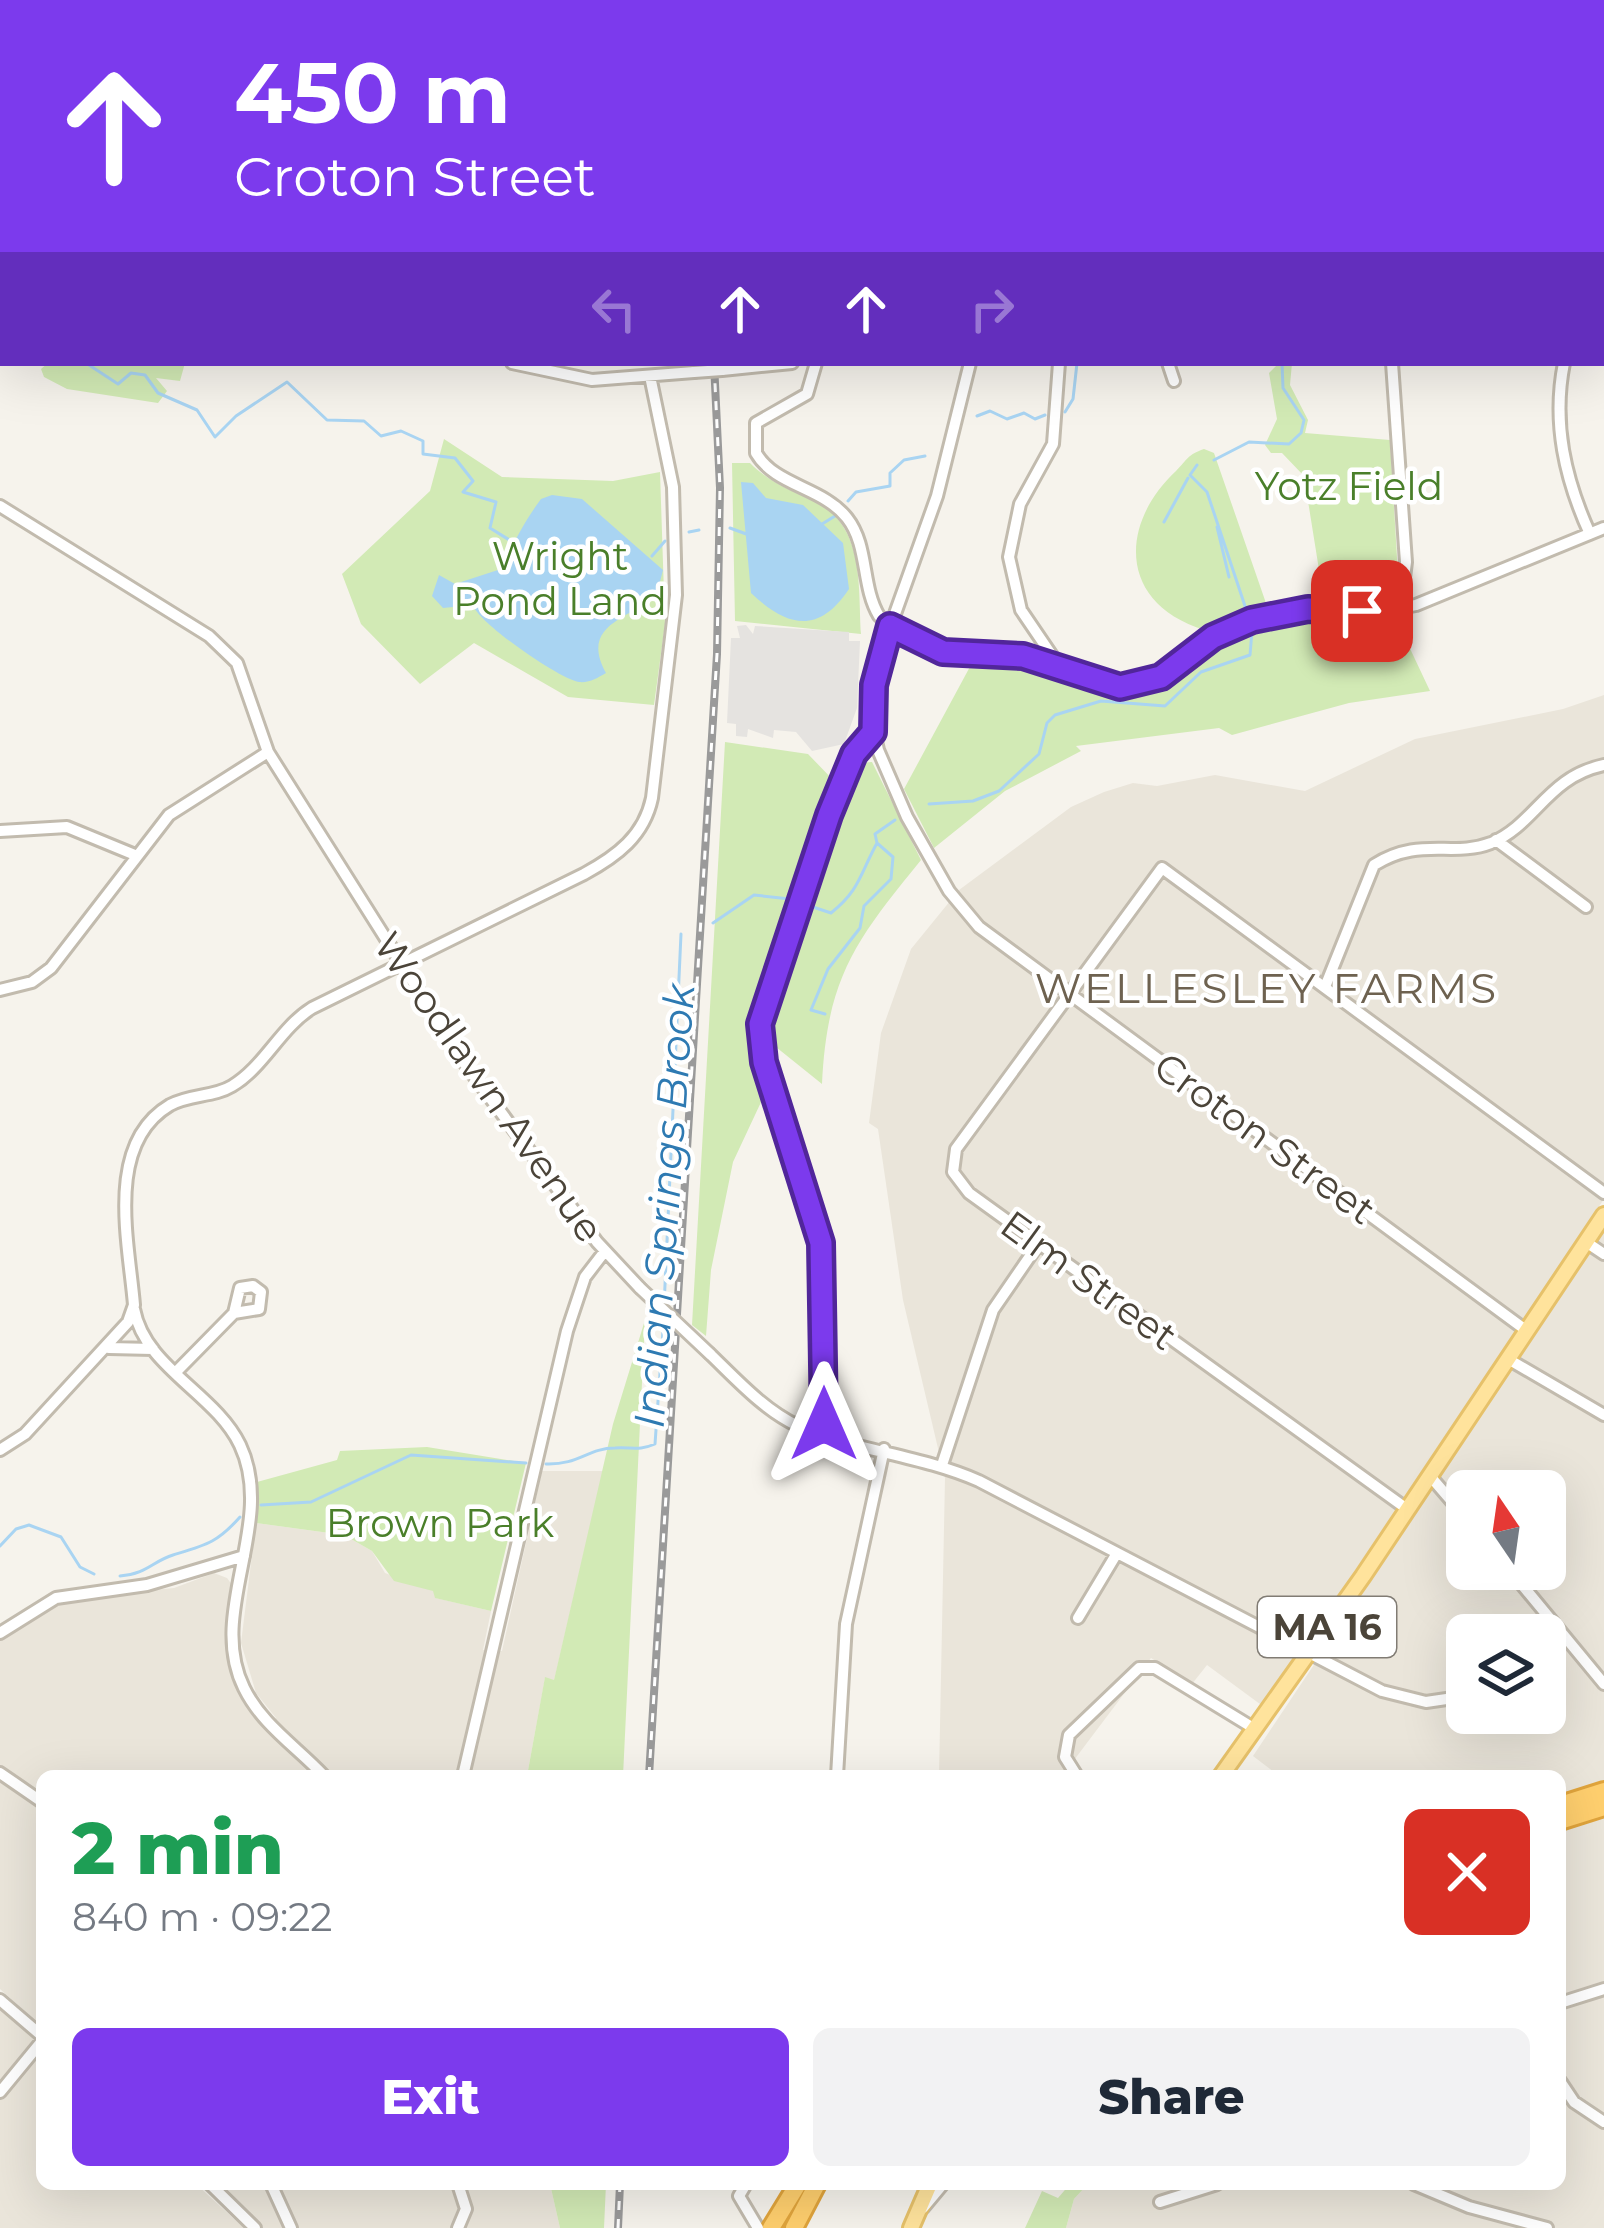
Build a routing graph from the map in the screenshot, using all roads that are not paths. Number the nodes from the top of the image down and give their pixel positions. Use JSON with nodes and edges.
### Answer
{"nodes":[{"id":1,"x":525,"y":366,"type":"edge"},
{"id":2,"x":608,"y":366,"type":"edge"},
{"id":3,"x":762,"y":366,"type":"edge"},
{"id":4,"x":815,"y":366,"type":"edge"},
{"id":5,"x":969,"y":366,"type":"edge"},
{"id":6,"x":1059,"y":366,"type":"edge"},
{"id":7,"x":1169,"y":366,"type":"edge"},
{"id":8,"x":1392,"y":366,"type":"edge"},
{"id":9,"x":1564,"y":366,"type":"edge"},
{"id":10,"x":650,"y":376,"type":"junction"},
{"id":11,"x":619,"y":379,"type":"junction"},
{"id":12,"x":1174,"y":382,"type":"dead end"},
{"id":13,"x":0,"y":506,"type":"edge"},
{"id":14,"x":1604,"y":528,"type":"edge"},
{"id":15,"x":1590,"y":534,"type":"junction"},
{"id":16,"x":1406,"y":578,"type":"junction"},
{"id":17,"x":1416,"y":605,"type":"junction"},
{"id":18,"x":1389,"y":610,"type":"junction"},
{"id":19,"x":890,"y":626,"type":"junction"},
{"id":20,"x":1033,"y":631,"type":"junction"},
{"id":21,"x":1023,"y":656,"type":"junction"},
{"id":22,"x":1061,"y":668,"type":"junction"},
{"id":23,"x":873,"y":732,"type":"junction"},
{"id":24,"x":268,"y":752,"type":"junction"},
{"id":25,"x":1604,"y":765,"type":"edge"},
{"id":26,"x":0,"y":831,"type":"edge"},
{"id":27,"x":1496,"y":840,"type":"junction"},
{"id":28,"x":135,"y":855,"type":"junction"},
{"id":29,"x":1586,"y":907,"type":"dead end"},
{"id":30,"x":403,"y":967,"type":"junction"},
{"id":31,"x":1325,"y":987,"type":"junction"},
{"id":32,"x":0,"y":990,"type":"edge"},
{"id":33,"x":1068,"y":992,"type":"junction"},
{"id":34,"x":1604,"y":1193,"type":"edge"},
{"id":35,"x":1604,"y":1215,"type":"edge"},
{"id":36,"x":1039,"y":1243,"type":"junction"},
{"id":37,"x":1586,"y":1243,"type":"junction"},
{"id":38,"x":605,"y":1251,"type":"junction"},
{"id":39,"x":1604,"y":1254,"type":"edge"},
{"id":40,"x":134,"y":1305,"type":"junction"},
{"id":41,"x":234,"y":1313,"type":"dead end"},
{"id":42,"x":1527,"y":1331,"type":"junction"},
{"id":43,"x":109,"y":1348,"type":"junction"},
{"id":44,"x":154,"y":1349,"type":"junction"},
{"id":45,"x":1508,"y":1359,"type":"junction"},
{"id":46,"x":176,"y":1372,"type":"junction"},
{"id":47,"x":1604,"y":1415,"type":"edge"},
{"id":48,"x":822,"y":1433,"type":"junction"},
{"id":49,"x":884,"y":1449,"type":"junction"},
{"id":50,"x":0,"y":1450,"type":"edge"},
{"id":51,"x":942,"y":1466,"type":"junction"},
{"id":52,"x":1430,"y":1476,"type":"junction"},
{"id":53,"x":1446,"y":1495,"type":"edge"},
{"id":54,"x":1408,"y":1509,"type":"junction"},
{"id":55,"x":1117,"y":1553,"type":"junction"},
{"id":56,"x":244,"y":1556,"type":"junction"},
{"id":57,"x":1526,"y":1590,"type":"edge"},
{"id":58,"x":1546,"y":1614,"type":"edge"},
{"id":59,"x":1078,"y":1618,"type":"dead end"},
{"id":60,"x":0,"y":1633,"type":"edge"},
{"id":61,"x":1566,"y":1638,"type":"edge"},
{"id":62,"x":1310,"y":1652,"type":"junction"},
{"id":63,"x":1604,"y":1684,"type":"edge"},
{"id":64,"x":1446,"y":1700,"type":"edge"},
{"id":65,"x":1255,"y":1729,"type":"junction"},
{"id":66,"x":318,"y":1770,"type":"edge"},
{"id":67,"x":464,"y":1770,"type":"edge"},
{"id":68,"x":837,"y":1770,"type":"edge"},
{"id":69,"x":1073,"y":1770,"type":"edge"},
{"id":70,"x":1225,"y":1770,"type":"edge"},
{"id":71,"x":0,"y":1773,"type":"edge"},
{"id":72,"x":1604,"y":1791,"type":"edge"},
{"id":73,"x":36,"y":1798,"type":"edge"},
{"id":74,"x":1566,"y":1803,"type":"edge"},
{"id":75,"x":1604,"y":1807,"type":"edge"},
{"id":76,"x":1566,"y":1819,"type":"edge"},
{"id":77,"x":1604,"y":1989,"type":"edge"},
{"id":78,"x":0,"y":2000,"type":"edge"},
{"id":79,"x":1566,"y":2001,"type":"edge"},
{"id":80,"x":36,"y":2033,"type":"edge"},
{"id":81,"x":36,"y":2046,"type":"edge"},
{"id":82,"x":1566,"y":2090,"type":"edge"},
{"id":83,"x":0,"y":2092,"type":"edge"},
{"id":84,"x":1604,"y":2122,"type":"edge"},
{"id":85,"x":216,"y":2190,"type":"edge"},
{"id":86,"x":274,"y":2190,"type":"edge"},
{"id":87,"x":460,"y":2190,"type":"edge"},
{"id":88,"x":743,"y":2190,"type":"edge"},
{"id":89,"x":791,"y":2190,"type":"edge"},
{"id":90,"x":814,"y":2190,"type":"edge"},
{"id":91,"x":927,"y":2190,"type":"edge"},
{"id":92,"x":939,"y":2190,"type":"edge"},
{"id":93,"x":1197,"y":2190,"type":"edge"},
{"id":94,"x":1429,"y":2190,"type":"edge"},
{"id":95,"x":1160,"y":2202,"type":"dead end"},
{"id":96,"x":776,"y":2220,"type":"edge"},
{"id":97,"x":914,"y":2222,"type":"edge"},
{"id":98,"x":255,"y":2228,"type":"edge"},
{"id":99,"x":291,"y":2228,"type":"edge"},
{"id":100,"x":458,"y":2228,"type":"edge"},
{"id":101,"x":758,"y":2228,"type":"edge"},
{"id":102,"x":794,"y":2228,"type":"edge"},
{"id":103,"x":1546,"y":2228,"type":"edge"}],
"edges":[{"from":1,"to":11,"type":"street"},
{"from":2,"to":11,"type":"street"},
{"from":3,"to":10,"type":"street","bridge":true},
{"from":4,"to":19,"type":"street"},
{"from":5,"to":19,"type":"street","name":"Croton Street"},
{"from":6,"to":20,"type":"street"},
{"from":7,"to":12,"type":"street"},
{"from":8,"to":16,"type":"street"},
{"from":9,"to":15,"type":"street"},
{"from":10,"to":11,"type":"street"},
{"from":10,"to":30,"type":"street"},
{"from":13,"to":24,"type":"street","name":"Woodlawn Avenue"},
{"from":14,"to":15,"type":"street"},
{"from":15,"to":17,"type":"street"},
{"from":16,"to":17,"type":"street"},
{"from":16,"to":18,"type":"street"},
{"from":17,"to":18,"type":"street"},
{"from":18,"to":22,"type":"street"},
{"from":19,"to":21,"type":"street"},
{"from":19,"to":23,"type":"street","name":"Croton Street"},
{"from":20,"to":21,"type":"street"},
{"from":20,"to":22,"type":"street"},
{"from":21,"to":22,"type":"street"},
{"from":23,"to":33,"type":"street","name":"Croton Street"},
{"from":23,"to":48,"type":"street"},
{"from":24,"to":28,"type":"street"},
{"from":24,"to":30,"type":"street","name":"Woodlawn Avenue"},
{"from":25,"to":27,"type":"street"},
{"from":26,"to":28,"type":"street"},
{"from":27,"to":29,"type":"street"},
{"from":27,"to":31,"type":"street"},
{"from":28,"to":32,"type":"street"},
{"from":30,"to":38,"type":"street","name":"Woodlawn Avenue"},
{"from":30,"to":40,"type":"street"},
{"from":31,"to":33,"type":"street","name":"Elm Street"},
{"from":31,"to":34,"type":"street"},
{"from":33,"to":36,"type":"street","name":"Elm Street"},
{"from":33,"to":42,"type":"street","name":"Croton Street"},
{"from":35,"to":37,"type":"main road","number":"MA 16"},
{"from":36,"to":51,"type":"street"},
{"from":36,"to":54,"type":"street","name":"Elm Street"},
{"from":37,"to":39,"type":"street"},
{"from":37,"to":42,"type":"main road","number":"MA 16"},
{"from":38,"to":48,"type":"street","name":"Woodlawn Avenue","bridge":true},
{"from":38,"to":67,"type":"street"},
{"from":40,"to":43,"type":"street"},
{"from":40,"to":44,"type":"street"},
{"from":41,"to":46,"type":"street"},
{"from":42,"to":45,"type":"main road","number":"MA 16"},
{"from":43,"to":44,"type":"street"},
{"from":43,"to":50,"type":"street"},
{"from":44,"to":46,"type":"street"},
{"from":45,"to":47,"type":"street"},
{"from":45,"to":52,"type":"main road","number":"MA 16"},
{"from":46,"to":56,"type":"street"},
{"from":48,"to":49,"type":"street","name":"Woodlawn Avenue"},
{"from":49,"to":51,"type":"street","name":"Woodlawn Avenue"},
{"from":49,"to":68,"type":"street"},
{"from":51,"to":55,"type":"street","name":"Woodlawn Avenue"},
{"from":52,"to":53,"type":"street"},
{"from":52,"to":54,"type":"main road","number":"MA 16"},
{"from":54,"to":62,"type":"main road","number":"MA 16"},
{"from":55,"to":59,"type":"street"},
{"from":55,"to":62,"type":"street","name":"Woodlawn Avenue"},
{"from":56,"to":60,"type":"street"},
{"from":56,"to":66,"type":"street"},
{"from":57,"to":58,"type":"street"},
{"from":61,"to":63,"type":"street"},
{"from":62,"to":64,"type":"street","name":"Woodlawn Avenue"},
{"from":62,"to":65,"type":"main road","number":"MA 16"},
{"from":65,"to":69,"type":"street"},
{"from":65,"to":70,"type":"main road","number":"MA 16"},
{"from":71,"to":73,"type":"street"},
{"from":72,"to":74,"type":"highway"},
{"from":75,"to":76,"type":"highway"},
{"from":77,"to":79,"type":"street"},
{"from":78,"to":80,"type":"street"},
{"from":81,"to":83,"type":"street"},
{"from":82,"to":84,"type":"street"},
{"from":85,"to":98,"type":"street"},
{"from":86,"to":99,"type":"street"},
{"from":87,"to":100,"type":"street"},
{"from":88,"to":101,"type":"street"},
{"from":89,"to":96,"type":"highway"},
{"from":90,"to":102,"type":"highway"},
{"from":91,"to":97,"type":"main road"},
{"from":92,"to":97,"type":"street"},
{"from":93,"to":95,"type":"street"},
{"from":94,"to":103,"type":"street"}]}
